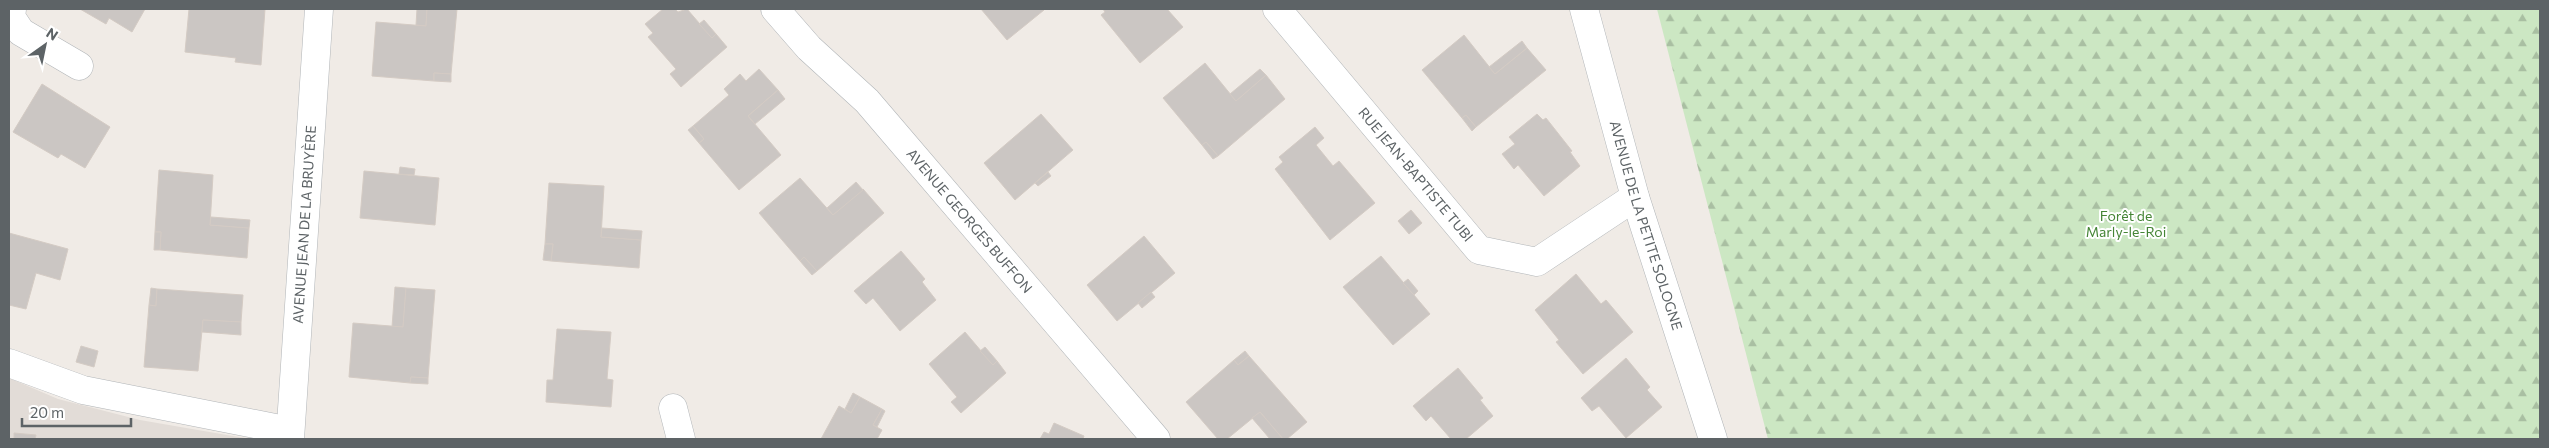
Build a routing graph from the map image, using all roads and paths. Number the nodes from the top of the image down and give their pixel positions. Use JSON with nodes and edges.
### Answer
{"nodes":[{"id":1,"x":12,"y":9,"type":"edge"},
{"id":2,"x":319,"y":9,"type":"edge"},
{"id":3,"x":775,"y":9,"type":"edge"},
{"id":4,"x":1277,"y":9,"type":"edge"},
{"id":5,"x":1584,"y":9,"type":"edge"},
{"id":6,"x":79,"y":66,"type":"dead end"},
{"id":7,"x":1635,"y":197,"type":"junction"},
{"id":8,"x":9,"y":364,"type":"edge"},
{"id":9,"x":673,"y":408,"type":"dead end"},
{"id":10,"x":290,"y":435,"type":"edge"},
{"id":11,"x":680,"y":439,"type":"edge"},
{"id":12,"x":1156,"y":439,"type":"edge"},
{"id":13,"x":1713,"y":439,"type":"edge"}],
"edges":[{"from":1,"to":6,"type":"street"},
{"from":2,"to":10,"type":"street","name":"AVENUE JEAN DE LA BRUYÈRE"},
{"from":3,"to":12,"type":"street","name":"AVENUE GEORGES BUFFON"},
{"from":4,"to":7,"type":"street","name":"RUE JEAN-BAPTISTE TUBI"},
{"from":5,"to":7,"type":"street","name":"AVENUE DE LA PETITE SOLOGNE"},
{"from":7,"to":13,"type":"street","name":"AVENUE DE LA PETITE SOLOGNE"},
{"from":8,"to":10,"type":"street"},
{"from":9,"to":11,"type":"street"}]}
